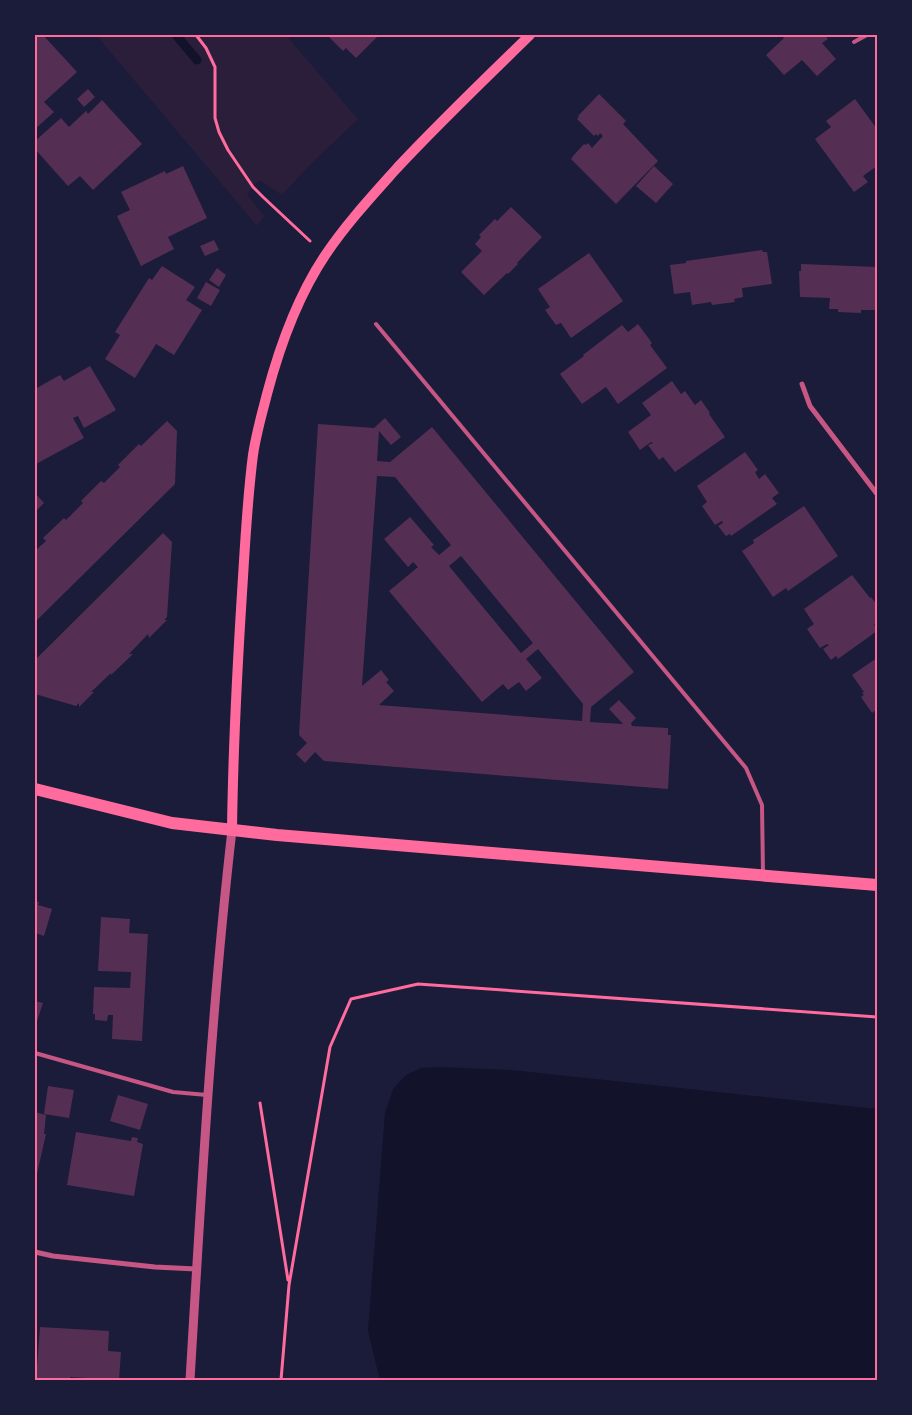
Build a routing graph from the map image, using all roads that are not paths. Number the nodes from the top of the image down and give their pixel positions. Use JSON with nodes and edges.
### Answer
{"nodes":[{"id":1,"x":530,"y":35,"type":"edge"},
{"id":2,"x":867,"y":35,"type":"edge"},
{"id":3,"x":854,"y":42,"type":"dead end"},
{"id":4,"x":376,"y":324,"type":"dead end"},
{"id":5,"x":802,"y":384,"type":"dead end"},
{"id":6,"x":877,"y":494,"type":"edge"},
{"id":7,"x":37,"y":788,"type":"edge"},
{"id":8,"x":232,"y":830,"type":"junction"},
{"id":9,"x":763,"y":876,"type":"junction"},
{"id":10,"x":877,"y":885,"type":"edge"},
{"id":11,"x":35,"y":1052,"type":"edge"},
{"id":12,"x":208,"y":1095,"type":"junction"},
{"id":13,"x":35,"y":1252,"type":"edge"},
{"id":14,"x":196,"y":1269,"type":"junction"},
{"id":15,"x":190,"y":1380,"type":"edge"}],
"edges":[{"from":1,"to":8,"type":"main road"},
{"from":2,"to":3,"type":"lane"},
{"from":4,"to":9,"type":"lane"},
{"from":5,"to":6,"type":"street"},
{"from":7,"to":8,"type":"main road"},
{"from":8,"to":9,"type":"main road"},
{"from":8,"to":12,"type":"street"},
{"from":9,"to":10,"type":"main road"},
{"from":11,"to":12,"type":"lane"},
{"from":12,"to":14,"type":"street"},
{"from":13,"to":14,"type":"street"},
{"from":14,"to":15,"type":"street"}]}
